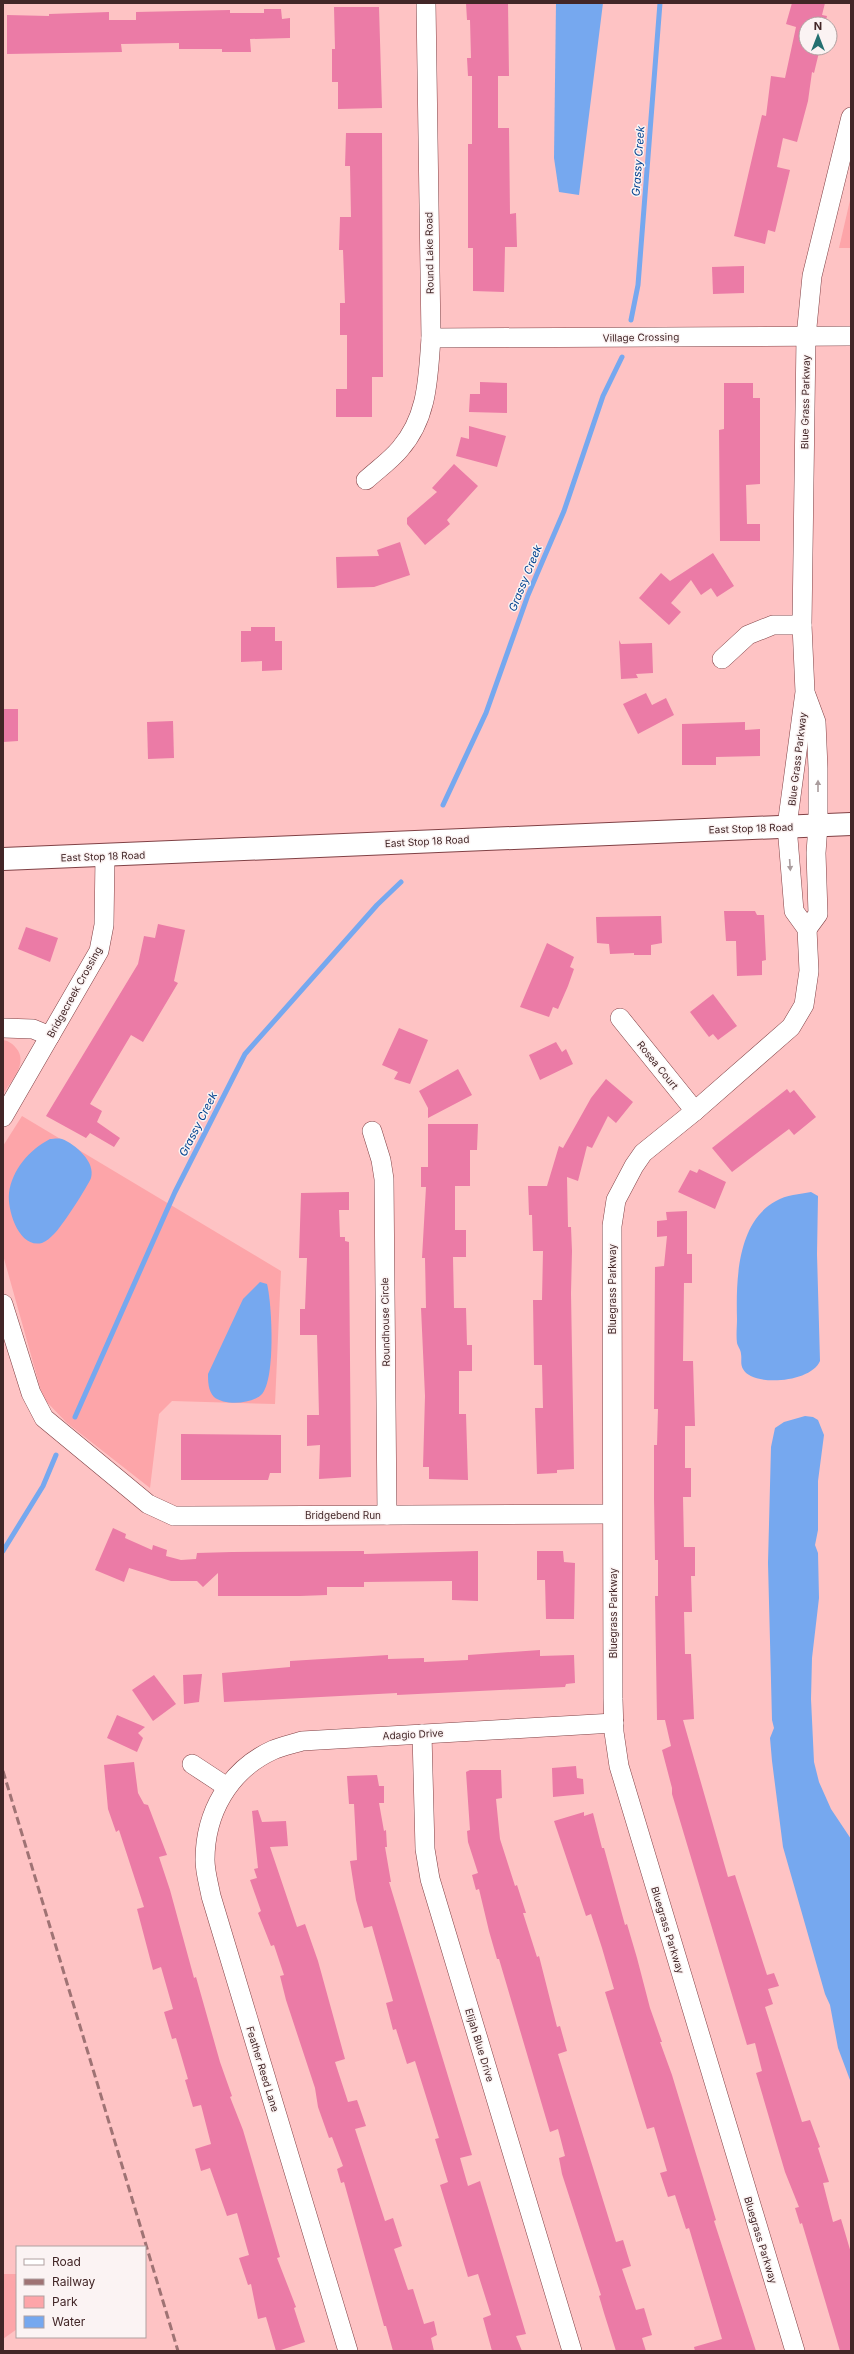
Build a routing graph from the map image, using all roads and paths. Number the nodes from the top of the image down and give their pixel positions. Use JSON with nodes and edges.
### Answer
{"nodes":[{"id":1,"x":426,"y":3,"type":"edge"},
{"id":2,"x":851,"y":117,"type":"edge"},
{"id":3,"x":851,"y":336,"type":"edge"},
{"id":4,"x":806,"y":337,"type":"junction"},
{"id":5,"x":431,"y":338,"type":"junction"},
{"id":6,"x":366,"y":480,"type":"dead end"},
{"id":7,"x":802,"y":625,"type":"junction"},
{"id":8,"x":722,"y":659,"type":"dead end"},
{"id":9,"x":805,"y":692,"type":"junction"},
{"id":10,"x":851,"y":824,"type":"edge"},
{"id":11,"x":818,"y":825,"type":"junction"},
{"id":12,"x":787,"y":826,"type":"junction"},
{"id":13,"x":105,"y":857,"type":"junction"},
{"id":14,"x":3,"y":859,"type":"edge"},
{"id":15,"x":807,"y":929,"type":"junction"},
{"id":16,"x":620,"y":1018,"type":"dead end"},
{"id":17,"x":3,"y":1028,"type":"edge"},
{"id":18,"x":50,"y":1036,"type":"junction"},
{"id":19,"x":695,"y":1111,"type":"junction"},
{"id":20,"x":3,"y":1117,"type":"edge"},
{"id":21,"x":372,"y":1131,"type":"dead end"},
{"id":22,"x":3,"y":1304,"type":"edge"},
{"id":23,"x":612,"y":1514,"type":"junction"},
{"id":24,"x":387,"y":1515,"type":"junction"},
{"id":25,"x":614,"y":1723,"type":"junction"},
{"id":26,"x":422,"y":1734,"type":"junction"},
{"id":27,"x":192,"y":1764,"type":"dead end"},
{"id":28,"x":227,"y":1787,"type":"junction"},
{"id":29,"x":348,"y":2351,"type":"edge"},
{"id":30,"x":572,"y":2351,"type":"edge"},
{"id":31,"x":795,"y":2351,"type":"edge"}],
"edges":[{"from":1,"to":5,"type":"street","name":"Round Lake Road"},
{"from":2,"to":4,"type":"street","name":"Blue Grass Parkway"},
{"from":3,"to":4,"type":"street","name":"Village Crossing"},
{"from":4,"to":5,"type":"street","name":"Village Crossing"},
{"from":4,"to":7,"type":"street","name":"Blue Grass Parkway"},
{"from":5,"to":6,"type":"street","name":"Round Lake Road"},
{"from":7,"to":8,"type":"street"},
{"from":7,"to":9,"type":"street","name":"Blue Grass Parkway"},
{"from":11,"to":9,"type":"street","name":"Blue Grass Parkway","one_way":true},
{"from":9,"to":12,"type":"street","name":"Blue Grass Parkway"},
{"from":10,"to":11,"type":"street","name":"East Stop 18 Road"},
{"from":11,"to":12,"type":"street","name":"East Stop 18 Road"},
{"from":11,"to":15,"type":"street"},
{"from":12,"to":13,"type":"street","name":"East Stop 18 Road"},
{"from":12,"to":15,"type":"street","one_way":true},
{"from":13,"to":14,"type":"street","name":"East Stop 18 Road"},
{"from":13,"to":18,"type":"street","name":"Bridgecreek Crossing"},
{"from":15,"to":19,"type":"street","name":"Bluegrass Parkway"},
{"from":16,"to":19,"type":"street","name":"Rosea Court"},
{"from":17,"to":18,"type":"street"},
{"from":18,"to":20,"type":"street","name":"Bridgecreek Crossing"},
{"from":19,"to":23,"type":"street","name":"Bluegrass Parkway"},
{"from":21,"to":24,"type":"street","name":"Roundhouse Circle"},
{"from":22,"to":24,"type":"street","name":"Bridgebend Run"},
{"from":23,"to":24,"type":"street","name":"Bridgebend Run"},
{"from":23,"to":25,"type":"street","name":"Bluegrass Parkway"},
{"from":25,"to":26,"type":"street","name":"Adagio Drive"},
{"from":25,"to":31,"type":"street","name":"Bluegrass Parkway"},
{"from":26,"to":28,"type":"street","name":"Adagio Drive"},
{"from":26,"to":30,"type":"street","name":"Elijah Blue Drive"},
{"from":27,"to":28,"type":"street"},
{"from":28,"to":29,"type":"street","name":"Feather Reed Lane"}]}
